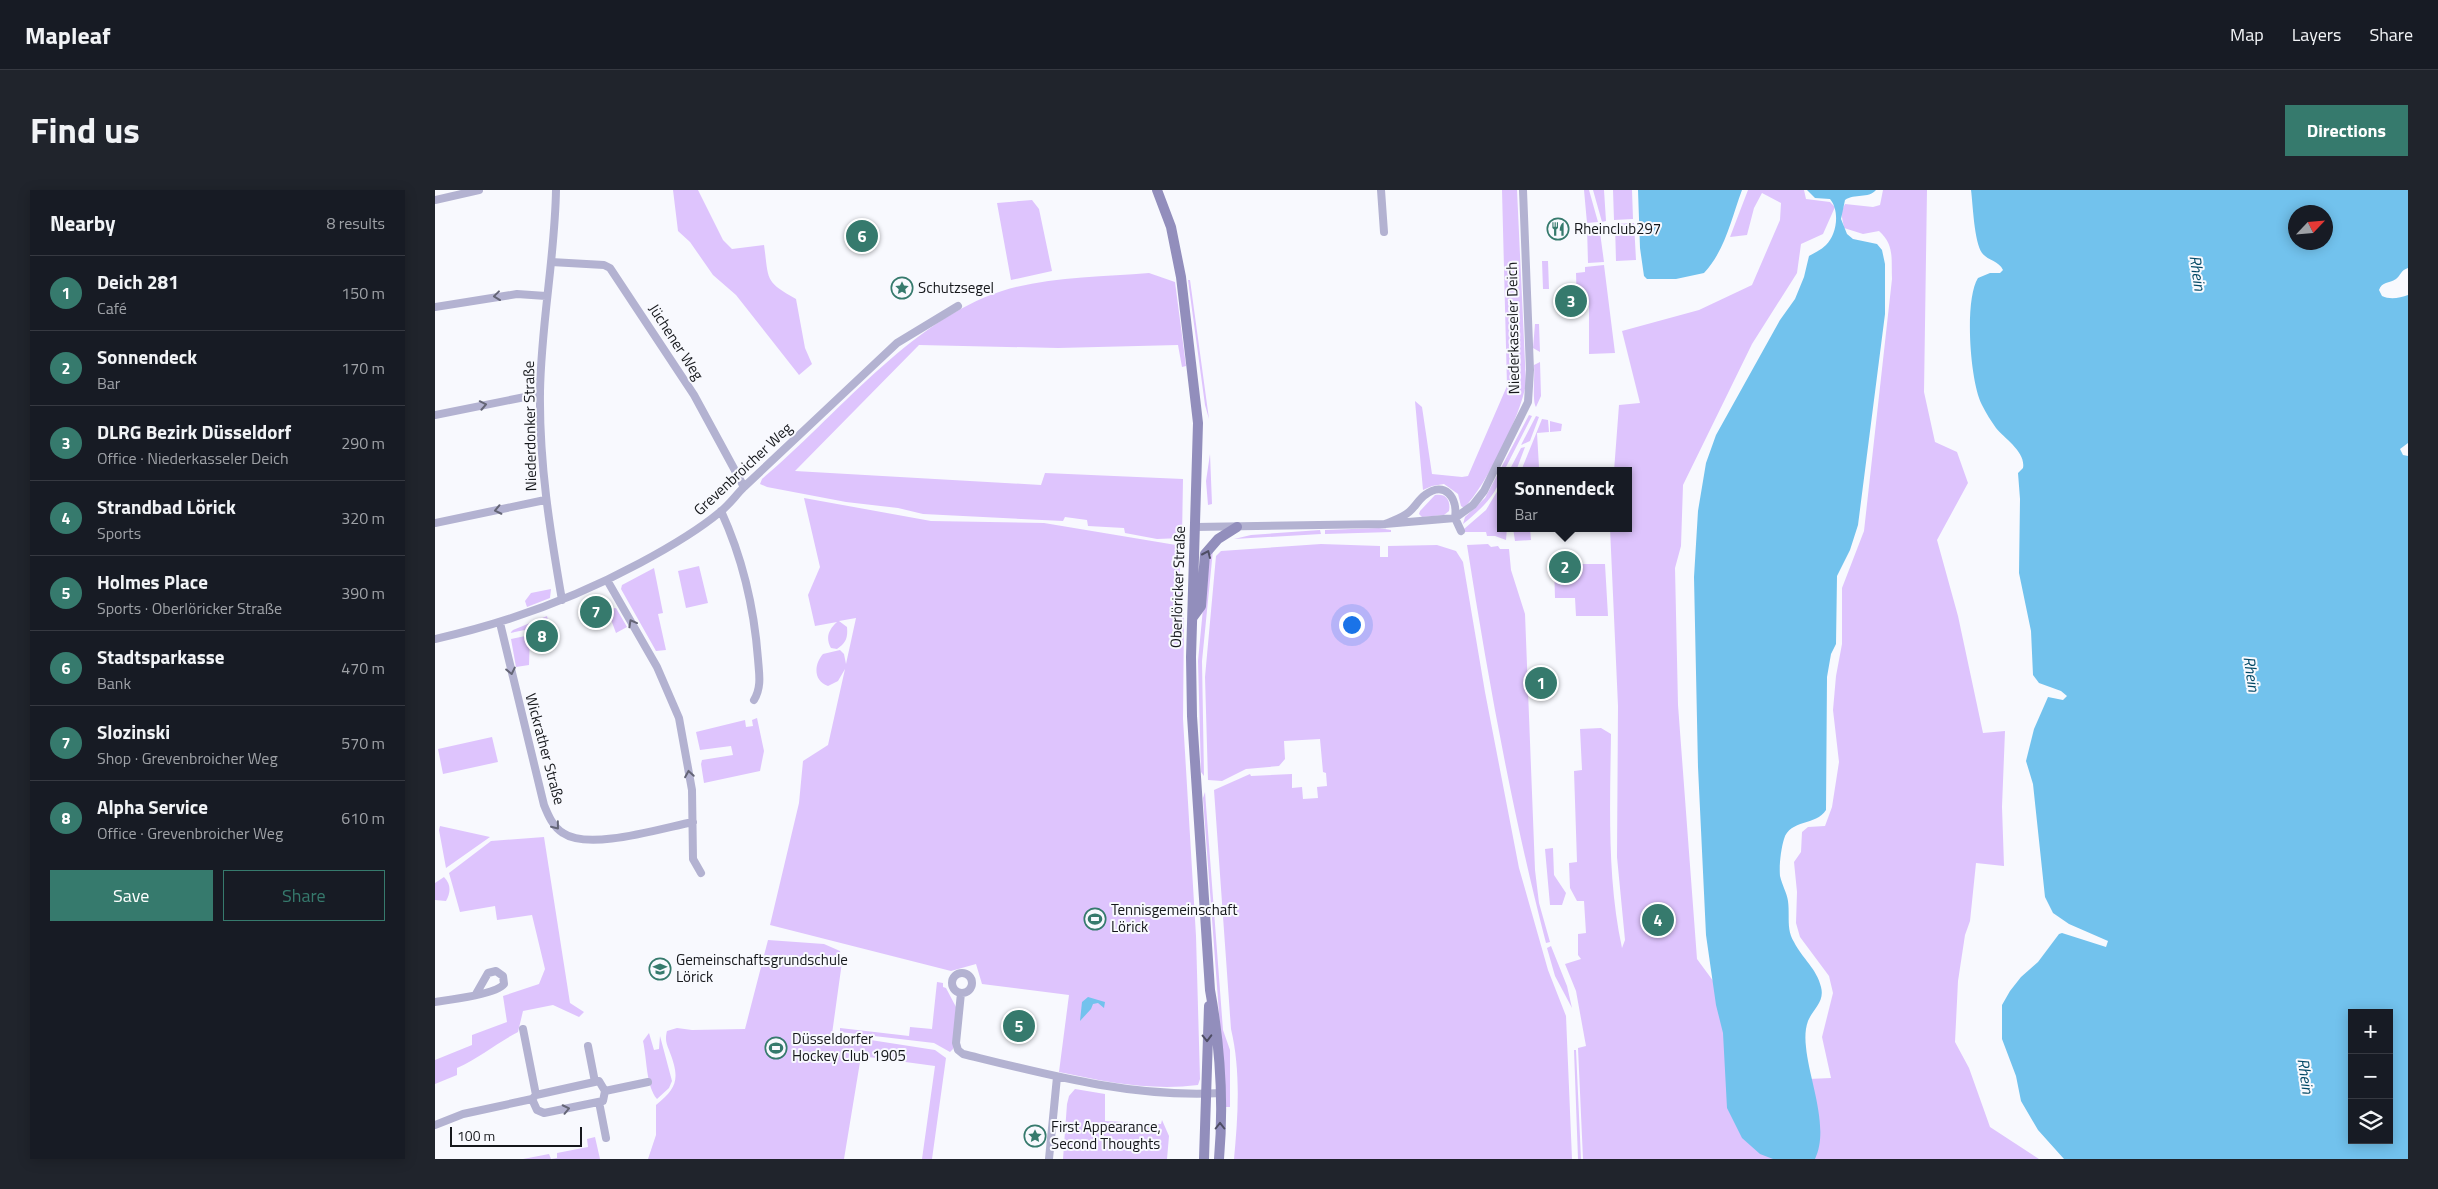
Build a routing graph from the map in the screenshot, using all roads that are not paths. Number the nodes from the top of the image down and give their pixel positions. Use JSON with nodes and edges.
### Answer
{"nodes":[{"id":1,"x":479,"y":190,"type":"edge"},
{"id":2,"x":556,"y":190,"type":"edge"},
{"id":3,"x":1157,"y":190,"type":"edge"},
{"id":4,"x":1381,"y":190,"type":"edge"},
{"id":5,"x":1523,"y":190,"type":"edge"},
{"id":6,"x":435,"y":200,"type":"edge"},
{"id":7,"x":1384,"y":232,"type":"dead end"},
{"id":8,"x":551,"y":262,"type":"junction"},
{"id":9,"x":546,"y":296,"type":"junction"},
{"id":10,"x":435,"y":306,"type":"edge"},
{"id":11,"x":959,"y":306,"type":"dead end"},
{"id":12,"x":540,"y":394,"type":"junction"},
{"id":13,"x":435,"y":415,"type":"edge"},
{"id":14,"x":743,"y":487,"type":"junction"},
{"id":15,"x":545,"y":500,"type":"junction"},
{"id":16,"x":721,"y":512,"type":"junction"},
{"id":17,"x":1455,"y":518,"type":"junction"},
{"id":18,"x":435,"y":522,"type":"edge"},
{"id":19,"x":1385,"y":524,"type":"junction"},
{"id":20,"x":1195,"y":527,"type":"junction"},
{"id":21,"x":1237,"y":527,"type":"junction"},
{"id":22,"x":1461,"y":531,"type":"dead end"},
{"id":23,"x":607,"y":580,"type":"junction"},
{"id":24,"x":562,"y":600,"type":"junction"},
{"id":25,"x":1193,"y":616,"type":"junction"},
{"id":26,"x":500,"y":623,"type":"junction"},
{"id":27,"x":435,"y":639,"type":"edge"},
{"id":28,"x":754,"y":700,"type":"dead end"},
{"id":29,"x":693,"y":822,"type":"junction"},
{"id":30,"x":701,"y":873,"type":"dead end"},
{"id":31,"x":1210,"y":990,"type":"junction"},
{"id":32,"x":961,"y":993,"type":"dead end"},
{"id":33,"x":476,"y":994,"type":"dead end"},
{"id":34,"x":435,"y":1002,"type":"edge"},
{"id":35,"x":523,"y":1029,"type":"dead end"},
{"id":36,"x":588,"y":1046,"type":"dead end"},
{"id":37,"x":1057,"y":1077,"type":"junction"},
{"id":38,"x":595,"y":1082,"type":"junction"},
{"id":39,"x":648,"y":1082,"type":"dead end"},
{"id":40,"x":605,"y":1090,"type":"junction"},
{"id":41,"x":1221,"y":1093,"type":"junction"},
{"id":42,"x":1207,"y":1094,"type":"junction"},
{"id":43,"x":534,"y":1097,"type":"junction"},
{"id":44,"x":599,"y":1102,"type":"junction"},
{"id":45,"x":435,"y":1125,"type":"edge"},
{"id":46,"x":606,"y":1138,"type":"dead end"},
{"id":47,"x":1049,"y":1159,"type":"edge"},
{"id":48,"x":1204,"y":1159,"type":"edge"},
{"id":49,"x":1219,"y":1159,"type":"edge"}],
"edges":[{"from":1,"to":6,"type":"street"},
{"from":2,"to":8,"type":"street","name":"Niederdonker Straße"},
{"from":3,"to":20,"type":"main road","name":"Oberlöricker Straße"},
{"from":4,"to":7,"type":"street"},
{"from":5,"to":17,"type":"street","name":"Niederkasseler Deich"},
{"from":8,"to":9,"type":"street","name":"Niederdonker Straße"},
{"from":8,"to":14,"type":"street","name":"Jüchener Weg"},
{"from":9,"to":10,"type":"street","one_way":true},
{"from":9,"to":12,"type":"street","name":"Niederdonker Straße"},
{"from":11,"to":14,"type":"street","name":"Grevenbroicher Weg"},
{"from":13,"to":12,"type":"street","one_way":true},
{"from":12,"to":15,"type":"street","name":"Niederdonker Straße"},
{"from":14,"to":16,"type":"street","name":"Grevenbroicher Weg"},
{"from":15,"to":18,"type":"street","one_way":true},
{"from":15,"to":24,"type":"street","name":"Niederdonker Straße"},
{"from":16,"to":23,"type":"street","name":"Grevenbroicher Weg"},
{"from":16,"to":28,"type":"street"},
{"from":17,"to":19,"type":"street"},
{"from":17,"to":19,"type":"street"},
{"from":17,"to":22,"type":"street"},
{"from":19,"to":21,"type":"street"},
{"from":20,"to":21,"type":"street"},
{"from":20,"to":25,"type":"main road","name":"Oberlöricker Straße"},
{"from":25,"to":21,"type":"main road","one_way":true},
{"from":23,"to":24,"type":"street","name":"Grevenbroicher Weg"},
{"from":29,"to":23,"type":"street","one_way":true},
{"from":24,"to":26,"type":"street","name":"Grevenbroicher Weg"},
{"from":25,"to":31,"type":"main road","name":"Oberlöricker Straße"},
{"from":26,"to":27,"type":"street","name":"Grevenbroicher Weg"},
{"from":26,"to":29,"type":"street","name":"Wickrather Straße","one_way":true},
{"from":29,"to":30,"type":"street"},
{"from":31,"to":41,"type":"main road","name":"Oberlöricker Straße"},
{"from":31,"to":42,"type":"main road","name":"Oberlöricker Straße","one_way":true},
{"from":32,"to":37,"type":"street"},
{"from":33,"to":34,"type":"street"},
{"from":35,"to":43,"type":"street"},
{"from":36,"to":38,"type":"street"},
{"from":37,"to":42,"type":"street"},
{"from":37,"to":47,"type":"street"},
{"from":38,"to":40,"type":"street"},
{"from":38,"to":43,"type":"street"},
{"from":39,"to":40,"type":"street"},
{"from":40,"to":44,"type":"street"},
{"from":41,"to":42,"type":"street"},
{"from":49,"to":41,"type":"main road","name":"Oberlöricker Straße","one_way":true},
{"from":42,"to":48,"type":"main road","name":"Oberlöricker Straße"},
{"from":43,"to":44,"type":"street","one_way":true},
{"from":43,"to":45,"type":"street"},
{"from":44,"to":46,"type":"street"}]}
